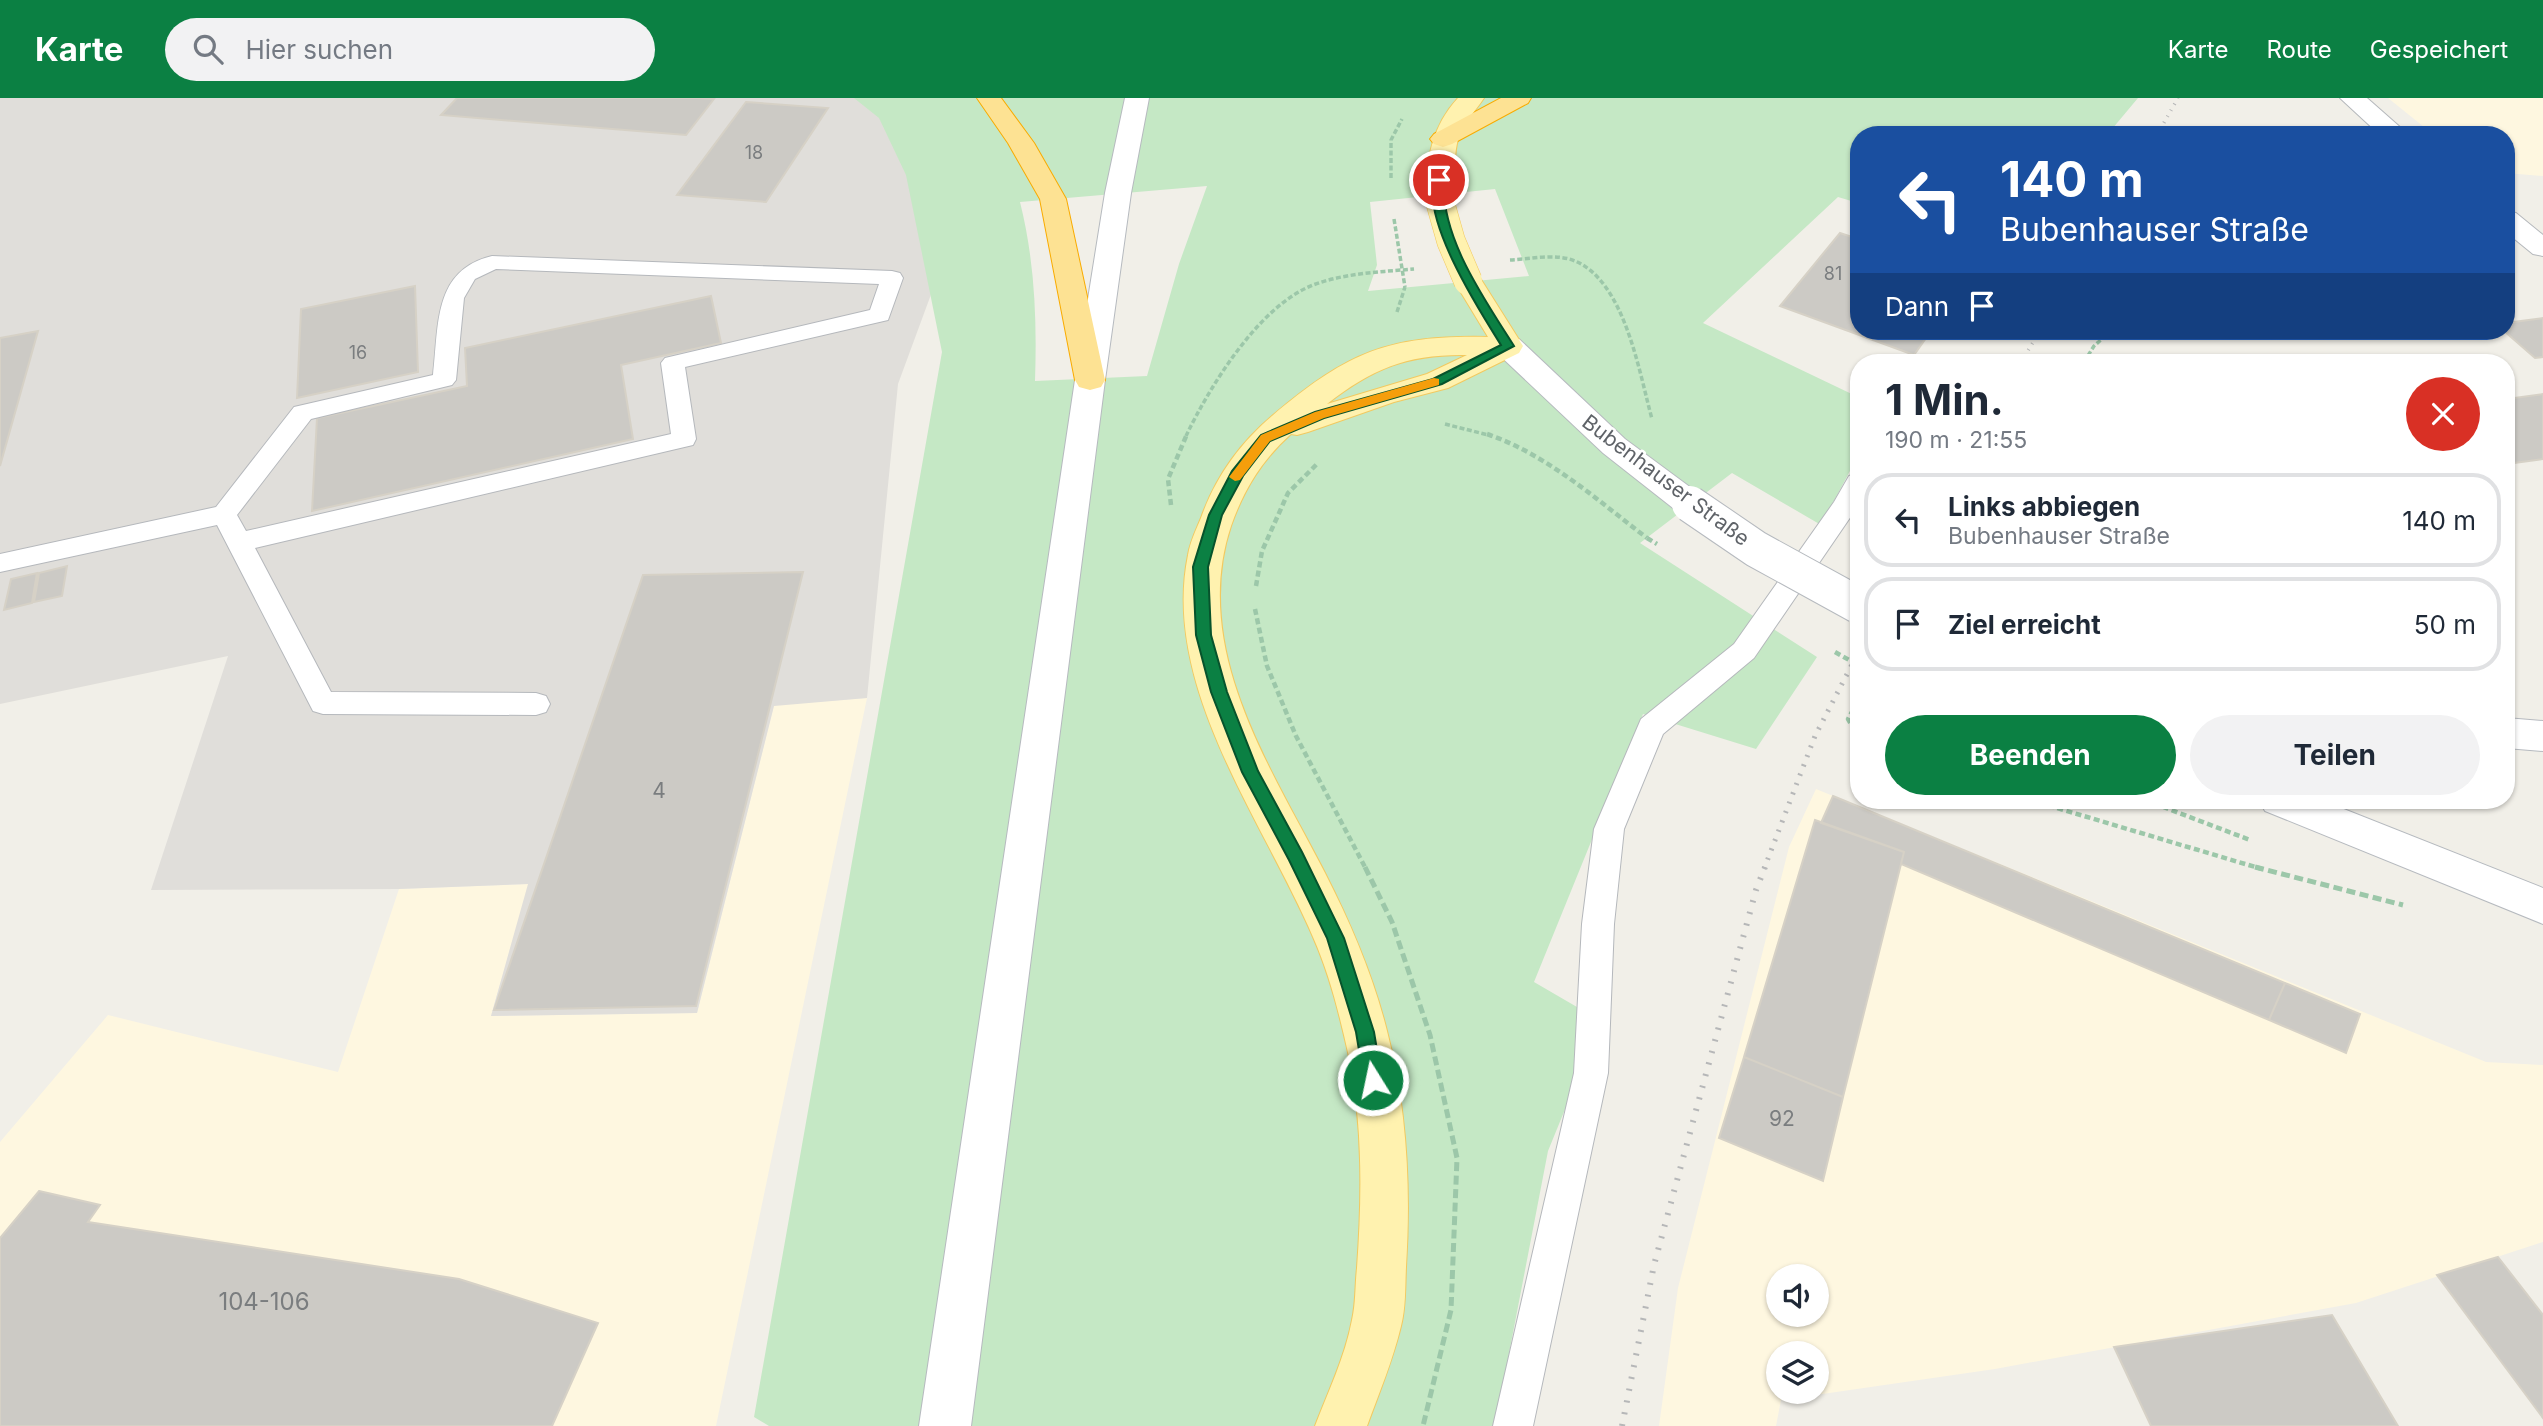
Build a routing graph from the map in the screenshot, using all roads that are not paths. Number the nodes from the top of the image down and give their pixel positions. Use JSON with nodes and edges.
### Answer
{"nodes":[{"id":1,"x":989,"y":98,"type":"edge"},
{"id":2,"x":1137,"y":98,"type":"edge"},
{"id":3,"x":1472,"y":98,"type":"edge"},
{"id":4,"x":1519,"y":98,"type":"edge"},
{"id":5,"x":2353,"y":100,"type":"edge"},
{"id":6,"x":2385,"y":126,"type":"edge"},
{"id":7,"x":1443,"y":139,"type":"junction"},
{"id":8,"x":2515,"y":226,"type":"edge"},
{"id":9,"x":2543,"y":248,"type":"edge"},
{"id":10,"x":1508,"y":346,"type":"junction"},
{"id":11,"x":1090,"y":380,"type":"junction"},
{"id":12,"x":1850,"y":497,"type":"edge"},
{"id":13,"x":224,"y":514,"type":"junction"},
{"id":14,"x":239,"y":542,"type":"junction"},
{"id":15,"x":0,"y":564,"type":"edge"},
{"id":16,"x":1850,"y":601,"type":"edge"},
{"id":17,"x":536,"y":704,"type":"dead end"},
{"id":18,"x":2515,"y":734,"type":"edge"},
{"id":19,"x":2543,"y":736,"type":"edge"},
{"id":20,"x":2301,"y":809,"type":"edge"},
{"id":21,"x":2543,"y":906,"type":"edge"},
{"id":22,"x":945,"y":1426,"type":"edge"},
{"id":23,"x":1341,"y":1426,"type":"edge"},
{"id":24,"x":1513,"y":1426,"type":"edge"}],
"edges":[{"from":1,"to":11,"type":"highway"},
{"from":2,"to":11,"type":"main road"},
{"from":3,"to":7,"type":"main road","name":"Bubenhauser Straße"},
{"from":4,"to":7,"type":"highway"},
{"from":5,"to":6,"type":"main road"},
{"from":7,"to":10,"type":"main road","name":"Bubenhauser Straße","bridge":true},
{"from":8,"to":9,"type":"main road"},
{"from":10,"to":16,"type":"main road","name":"Bubenhauser Straße","bridge":true},
{"from":10,"to":23,"type":"main road"},
{"from":11,"to":22,"type":"main road"},
{"from":12,"to":24,"type":"lane"},
{"from":13,"to":14,"type":"lane"},
{"from":13,"to":14,"type":"lane"},
{"from":13,"to":15,"type":"lane"},
{"from":14,"to":17,"type":"lane"},
{"from":18,"to":19,"type":"main road"},
{"from":20,"to":21,"type":"main road"}]}
